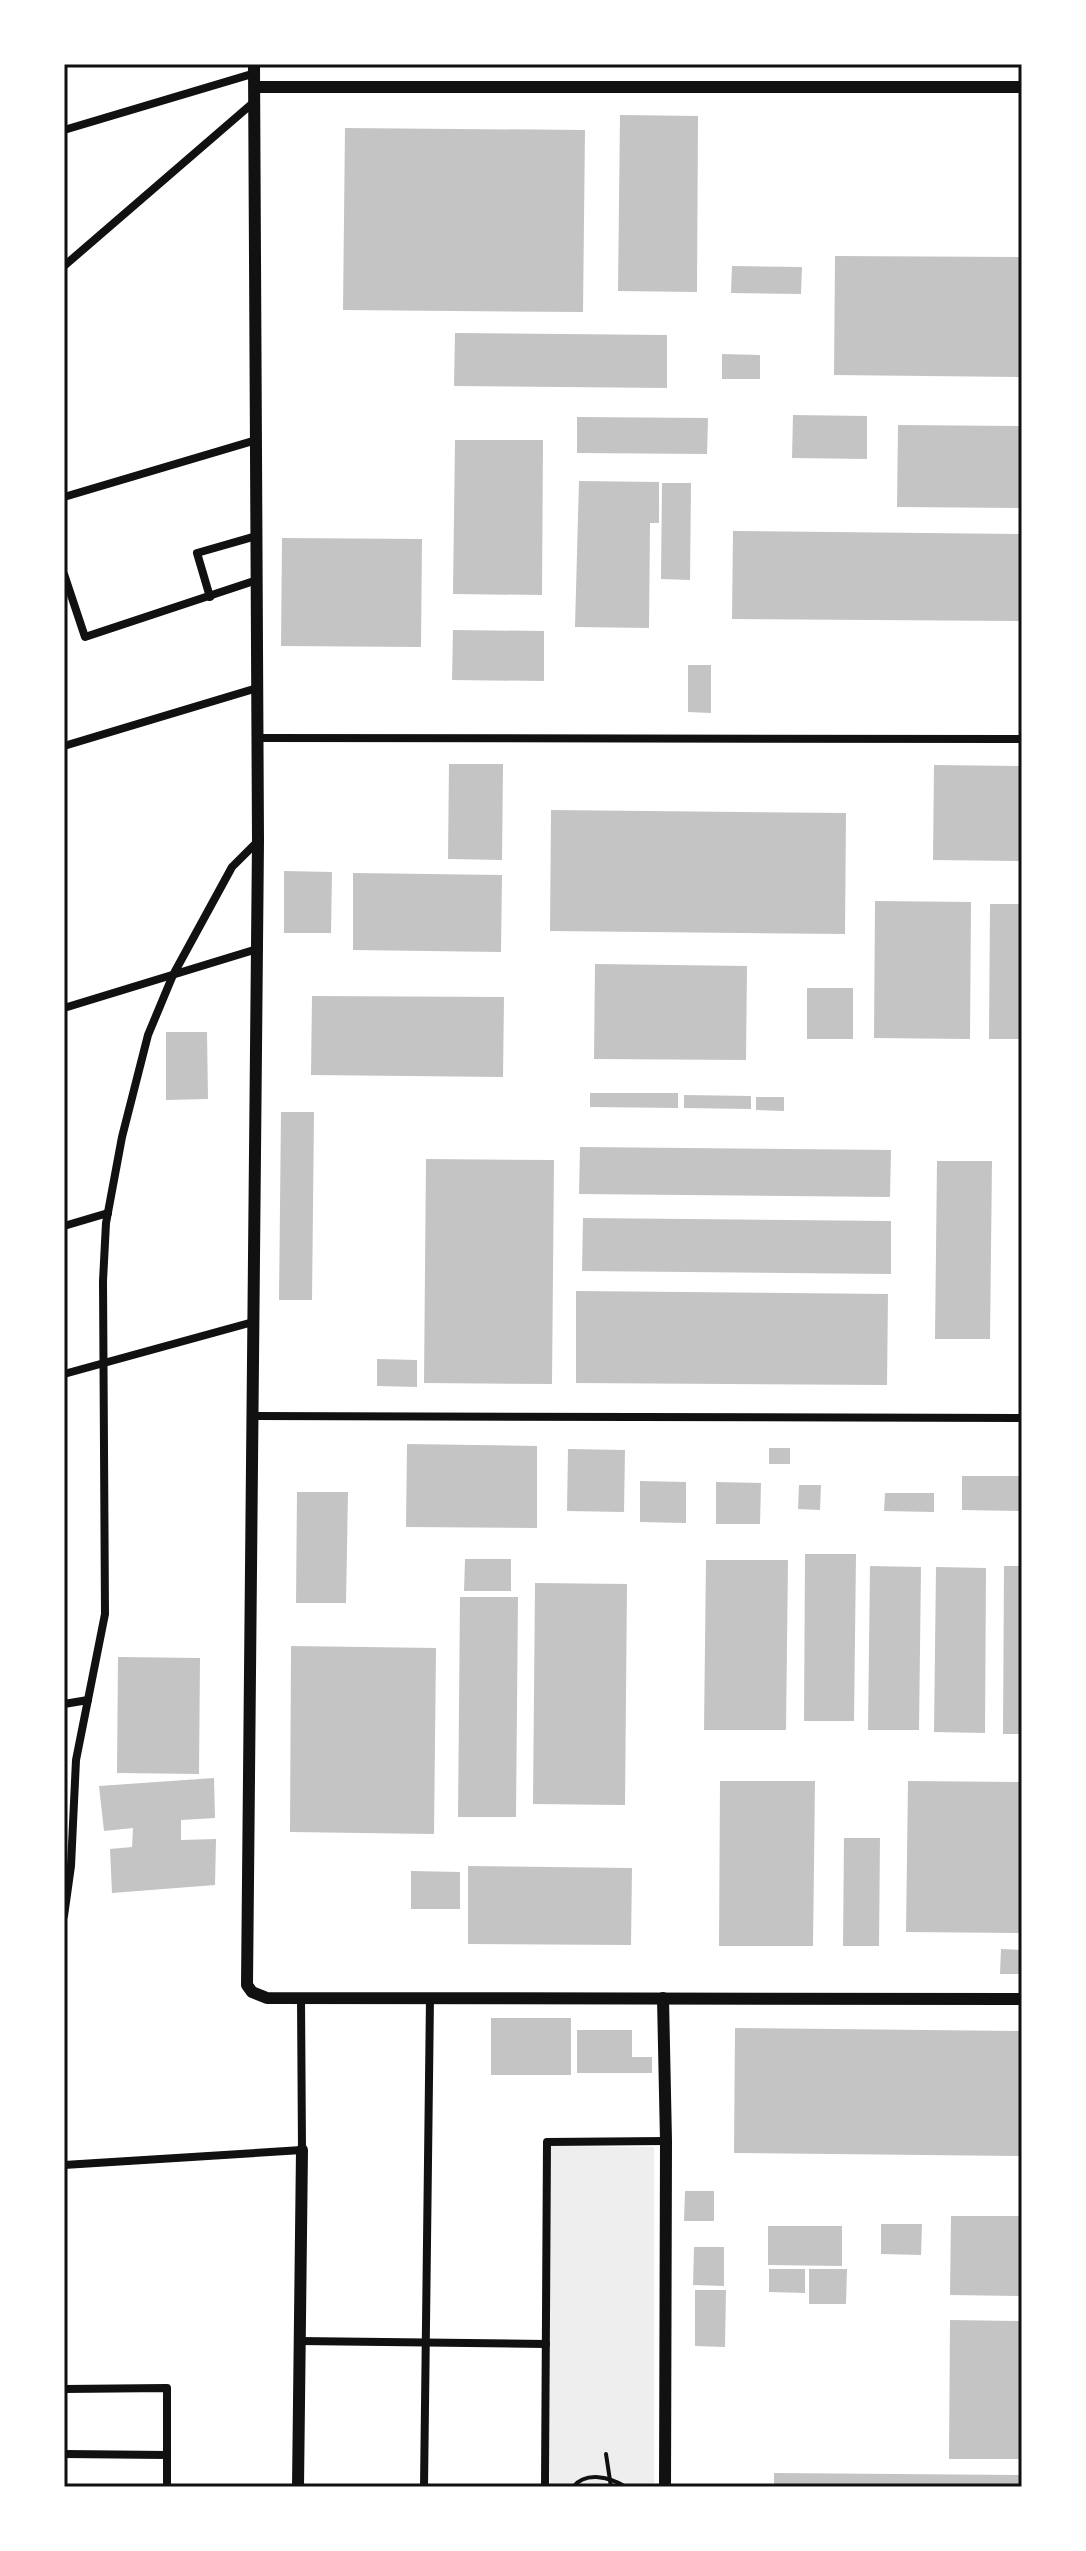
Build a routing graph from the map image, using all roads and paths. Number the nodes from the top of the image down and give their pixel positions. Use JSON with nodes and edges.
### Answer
{"nodes":[{"id":1,"x":254,"y":68,"type":"edge"},
{"id":2,"x":255,"y":87,"type":"junction"},
{"id":3,"x":1022,"y":87,"type":"edge"},
{"id":4,"x":255,"y":101,"type":"junction"},
{"id":5,"x":64,"y":130,"type":"edge"},
{"id":6,"x":66,"y":262,"type":"edge"},
{"id":7,"x":256,"y":440,"type":"junction"},
{"id":8,"x":64,"y":497,"type":"edge"},
{"id":9,"x":256,"y":536,"type":"junction"},
{"id":10,"x":64,"y":574,"type":"edge"},
{"id":11,"x":257,"y":580,"type":"junction"},
{"id":12,"x":210,"y":597,"type":"junction"},
{"id":13,"x":257,"y":688,"type":"junction"},
{"id":14,"x":257,"y":738,"type":"junction"},
{"id":15,"x":1022,"y":739,"type":"edge"},
{"id":16,"x":64,"y":746,"type":"edge"},
{"id":17,"x":258,"y":841,"type":"junction"},
{"id":18,"x":257,"y":949,"type":"junction"},
{"id":19,"x":173,"y":975,"type":"junction"},
{"id":20,"x":64,"y":1008,"type":"edge"},
{"id":21,"x":108,"y":1213,"type":"junction"},
{"id":22,"x":64,"y":1226,"type":"edge"},
{"id":23,"x":253,"y":1322,"type":"junction"},
{"id":24,"x":102,"y":1363,"type":"junction"},
{"id":25,"x":64,"y":1374,"type":"edge"},
{"id":26,"x":252,"y":1416,"type":"junction"},
{"id":27,"x":1022,"y":1418,"type":"edge"},
{"id":28,"x":88,"y":1700,"type":"junction"},
{"id":29,"x":64,"y":1704,"type":"edge"},
{"id":30,"x":64,"y":1916,"type":"edge"},
{"id":31,"x":301,"y":1997,"type":"junction"},
{"id":32,"x":430,"y":1998,"type":"junction"},
{"id":33,"x":663,"y":1998,"type":"junction"},
{"id":34,"x":1022,"y":1999,"type":"edge"},
{"id":35,"x":666,"y":2141,"type":"junction"},
{"id":36,"x":302,"y":2150,"type":"junction"},
{"id":37,"x":64,"y":2165,"type":"edge"},
{"id":38,"x":299,"y":2341,"type":"junction"},
{"id":39,"x":426,"y":2343,"type":"junction"},
{"id":40,"x":546,"y":2344,"type":"junction"},
{"id":41,"x":64,"y":2389,"type":"edge"},
{"id":42,"x":64,"y":2454,"type":"edge"},
{"id":43,"x":606,"y":2454,"type":"dead end"},
{"id":44,"x":167,"y":2455,"type":"junction"},
{"id":45,"x":608,"y":2478,"type":"junction"},
{"id":46,"x":167,"y":2487,"type":"edge"},
{"id":47,"x":298,"y":2487,"type":"edge"},
{"id":48,"x":424,"y":2487,"type":"edge"},
{"id":49,"x":545,"y":2487,"type":"edge"},
{"id":50,"x":573,"y":2487,"type":"edge"},
{"id":51,"x":611,"y":2487,"type":"edge"},
{"id":52,"x":626,"y":2487,"type":"edge"},
{"id":53,"x":665,"y":2487,"type":"edge"}],
"edges":[{"from":1,"to":2,"type":"street"},
{"from":1,"to":5,"type":"street"},
{"from":2,"to":3,"type":"street"},
{"from":2,"to":4,"type":"street"},
{"from":4,"to":6,"type":"street"},
{"from":4,"to":7,"type":"street"},
{"from":7,"to":8,"type":"street"},
{"from":7,"to":9,"type":"street"},
{"from":9,"to":11,"type":"street"},
{"from":9,"to":12,"type":"street"},
{"from":10,"to":12,"type":"street"},
{"from":11,"to":12,"type":"street"},
{"from":11,"to":13,"type":"street"},
{"from":13,"to":14,"type":"street"},
{"from":13,"to":16,"type":"street"},
{"from":14,"to":15,"type":"street"},
{"from":14,"to":17,"type":"street"},
{"from":17,"to":18,"type":"street"},
{"from":17,"to":19,"type":"street"},
{"from":18,"to":19,"type":"street"},
{"from":18,"to":23,"type":"street"},
{"from":19,"to":20,"type":"street"},
{"from":19,"to":21,"type":"street"},
{"from":21,"to":22,"type":"street"},
{"from":21,"to":24,"type":"street"},
{"from":23,"to":24,"type":"street"},
{"from":23,"to":26,"type":"street"},
{"from":24,"to":25,"type":"street"},
{"from":24,"to":28,"type":"street"},
{"from":26,"to":27,"type":"street"},
{"from":26,"to":31,"type":"street"},
{"from":28,"to":29,"type":"street"},
{"from":28,"to":30,"type":"street"},
{"from":31,"to":32,"type":"street"},
{"from":31,"to":36,"type":"street"},
{"from":32,"to":33,"type":"street"},
{"from":32,"to":39,"type":"street"},
{"from":33,"to":34,"type":"street"},
{"from":33,"to":35,"type":"street"},
{"from":35,"to":40,"type":"street"},
{"from":35,"to":53,"type":"street"},
{"from":36,"to":37,"type":"street"},
{"from":36,"to":38,"type":"street"},
{"from":38,"to":39,"type":"street"},
{"from":38,"to":47,"type":"street"},
{"from":39,"to":40,"type":"street"},
{"from":39,"to":48,"type":"street"},
{"from":40,"to":49,"type":"street"},
{"from":41,"to":44,"type":"street"},
{"from":42,"to":44,"type":"street"},
{"from":43,"to":45,"type":"path"},
{"from":44,"to":46,"type":"street"},
{"from":45,"to":50,"type":"path"},
{"from":45,"to":51,"type":"path"},
{"from":45,"to":52,"type":"path"}]}
